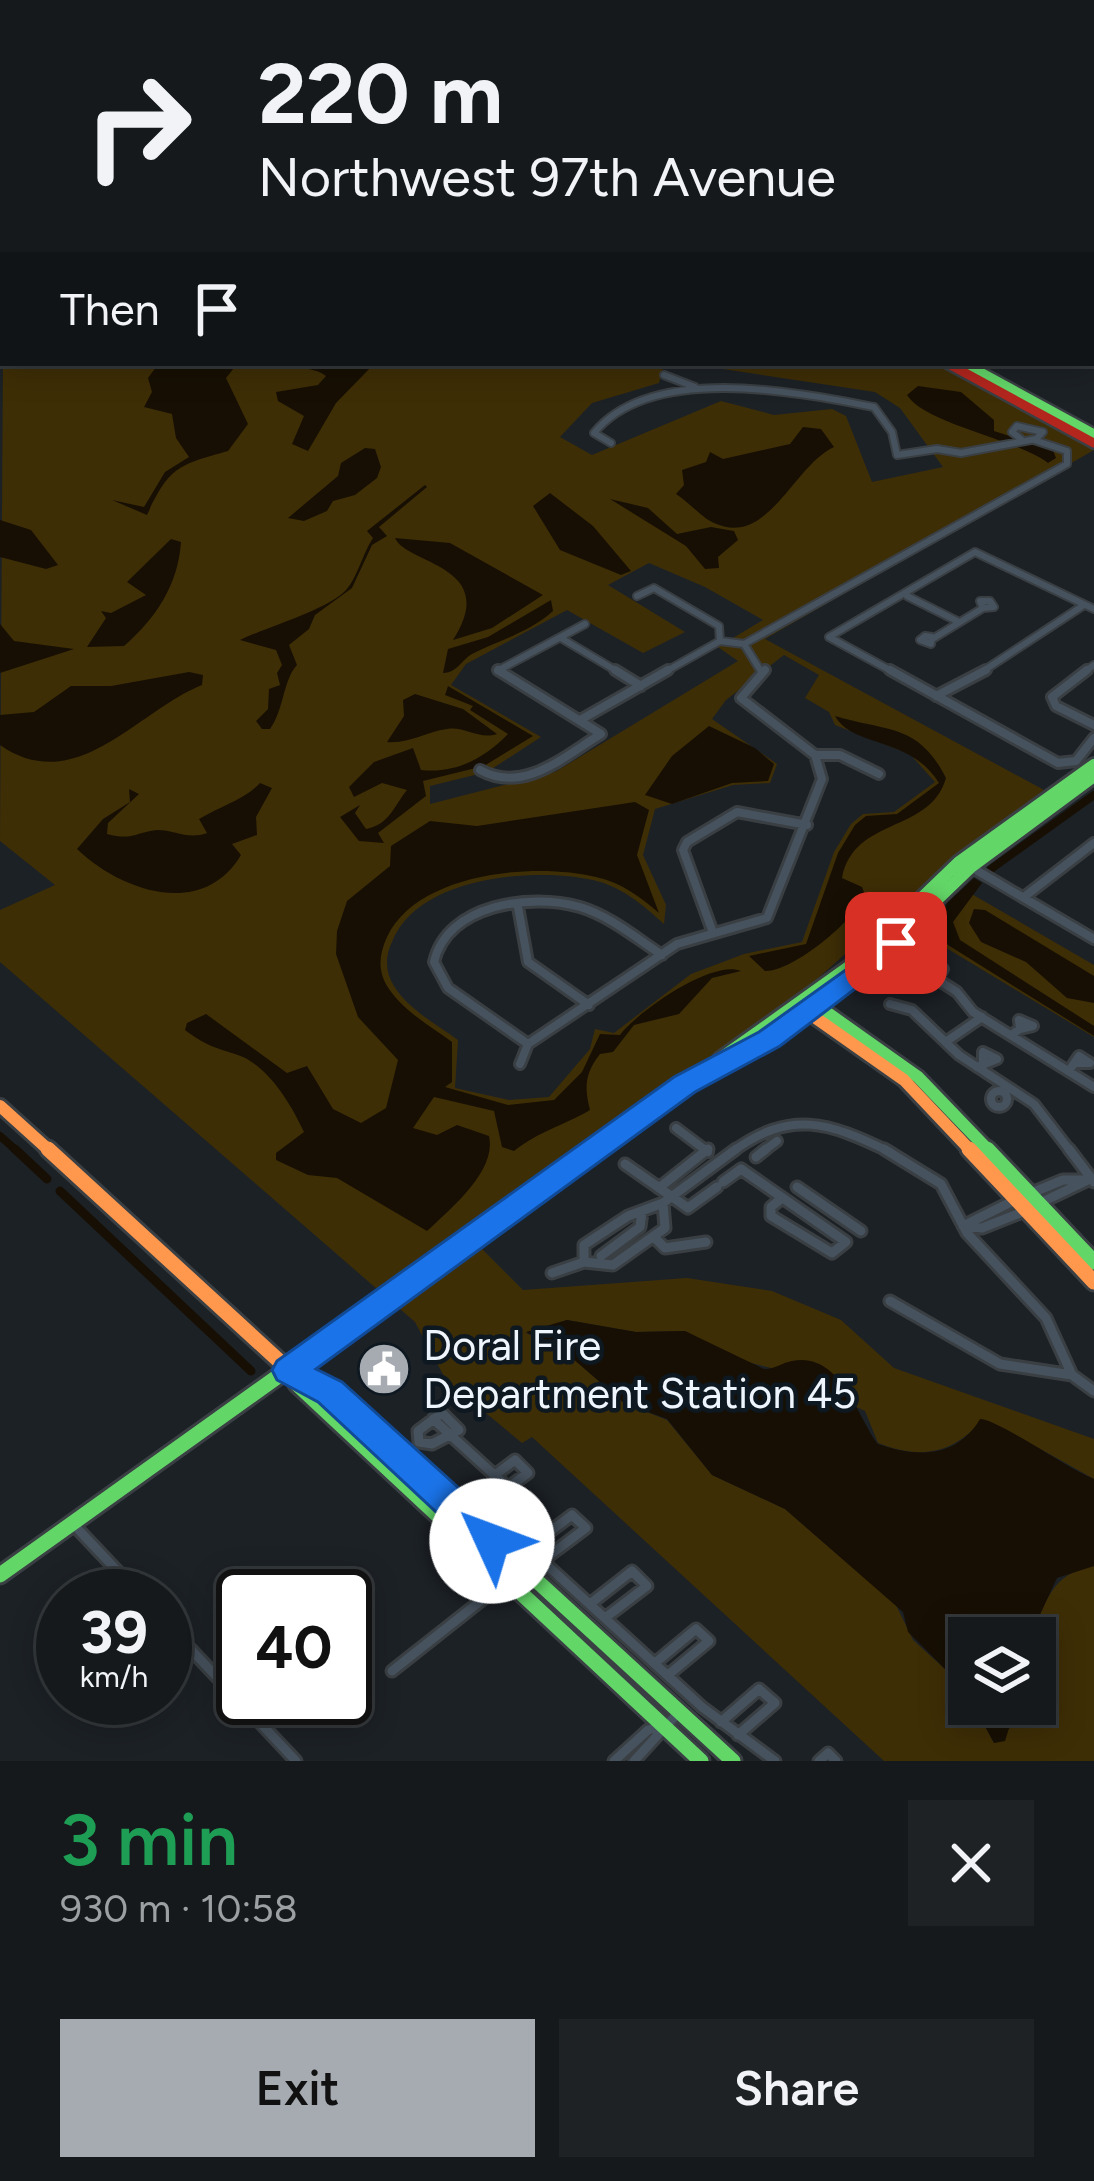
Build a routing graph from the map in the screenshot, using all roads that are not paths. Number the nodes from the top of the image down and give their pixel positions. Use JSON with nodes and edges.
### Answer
{"nodes":[{"id":1,"x":952,"y":366,"type":"edge"},
{"id":2,"x":968,"y":366,"type":"edge"},
{"id":3,"x":664,"y":375,"type":"dead end"},
{"id":4,"x":695,"y":387,"type":"junction"},
{"id":5,"x":1047,"y":426,"type":"junction"},
{"id":6,"x":1094,"y":434,"type":"edge"},
{"id":7,"x":1018,"y":440,"type":"junction"},
{"id":8,"x":1031,"y":440,"type":"junction"},
{"id":9,"x":611,"y":443,"type":"dead end"},
{"id":10,"x":1094,"y":443,"type":"edge"},
{"id":11,"x":1067,"y":451,"type":"junction"},
{"id":12,"x":637,"y":596,"type":"dead end"},
{"id":13,"x":907,"y":596,"type":"junction"},
{"id":14,"x":1084,"y":604,"type":"junction"},
{"id":15,"x":983,"y":608,"type":"dead end"},
{"id":16,"x":1094,"y":609,"type":"edge"},
{"id":17,"x":957,"y":621,"type":"junction"},
{"id":18,"x":585,"y":624,"type":"dead end"},
{"id":19,"x":560,"y":638,"type":"junction"},
{"id":20,"x":934,"y":638,"type":"dead end"},
{"id":21,"x":720,"y":641,"type":"junction"},
{"id":22,"x":744,"y":644,"type":"junction"},
{"id":23,"x":1094,"y":664,"type":"edge"},
{"id":24,"x":641,"y":686,"type":"junction"},
{"id":25,"x":937,"y":696,"type":"junction"},
{"id":26,"x":582,"y":719,"type":"junction"},
{"id":27,"x":1094,"y":725,"type":"edge"},
{"id":28,"x":1094,"y":739,"type":"edge"},
{"id":29,"x":815,"y":755,"type":"junction"},
{"id":30,"x":1094,"y":765,"type":"edge"},
{"id":31,"x":480,"y":770,"type":"dead end"},
{"id":32,"x":879,"y":774,"type":"dead end"},
{"id":33,"x":1094,"y":776,"type":"edge"},
{"id":34,"x":807,"y":825,"type":"junction"},
{"id":35,"x":1092,"y":847,"type":"edge"},
{"id":36,"x":965,"y":864,"type":"junction"},
{"id":37,"x":1023,"y":898,"type":"junction"},
{"id":38,"x":518,"y":907,"type":"junction"},
{"id":39,"x":712,"y":930,"type":"junction"},
{"id":40,"x":1094,"y":940,"type":"edge"},
{"id":41,"x":662,"y":956,"type":"junction"},
{"id":42,"x":937,"y":977,"type":"dead end"},
{"id":43,"x":890,"y":1004,"type":"dead end"},
{"id":44,"x":589,"y":1005,"type":"junction"},
{"id":45,"x":807,"y":1005,"type":"junction"},
{"id":46,"x":982,"y":1017,"type":"junction"},
{"id":47,"x":947,"y":1042,"type":"junction"},
{"id":48,"x":528,"y":1044,"type":"junction"},
{"id":49,"x":1078,"y":1063,"type":"dead end"},
{"id":50,"x":520,"y":1064,"type":"dead end"},
{"id":51,"x":1069,"y":1071,"type":"junction"},
{"id":52,"x":1094,"y":1087,"type":"edge"},
{"id":53,"x":0,"y":1106,"type":"edge"},
{"id":54,"x":676,"y":1128,"type":"dead end"},
{"id":55,"x":777,"y":1141,"type":"dead end"},
{"id":56,"x":724,"y":1157,"type":"junction"},
{"id":57,"x":756,"y":1157,"type":"dead end"},
{"id":58,"x":625,"y":1163,"type":"dead end"},
{"id":59,"x":740,"y":1168,"type":"junction"},
{"id":60,"x":1091,"y":1181,"type":"edge"},
{"id":61,"x":797,"y":1187,"type":"dead end"},
{"id":62,"x":659,"y":1188,"type":"junction"},
{"id":63,"x":782,"y":1198,"type":"junction"},
{"id":64,"x":667,"y":1200,"type":"junction"},
{"id":65,"x":1028,"y":1202,"type":"junction"},
{"id":66,"x":642,"y":1212,"type":"junction"},
{"id":67,"x":964,"y":1226,"type":"junction"},
{"id":68,"x":861,"y":1231,"type":"dead end"},
{"id":69,"x":653,"y":1237,"type":"junction"},
{"id":70,"x":706,"y":1242,"type":"dead end"},
{"id":71,"x":601,"y":1256,"type":"dead end"},
{"id":72,"x":584,"y":1262,"type":"junction"},
{"id":73,"x":1094,"y":1262,"type":"edge"},
{"id":74,"x":552,"y":1273,"type":"dead end"},
{"id":75,"x":1094,"y":1282,"type":"edge"},
{"id":76,"x":890,"y":1300,"type":"dead end"},
{"id":77,"x":289,"y":1370,"type":"junction"},
{"id":78,"x":1072,"y":1375,"type":"junction"},
{"id":79,"x":1094,"y":1391,"type":"edge"},
{"id":80,"x":450,"y":1435,"type":"junction"},
{"id":81,"x":495,"y":1475,"type":"junction"},
{"id":82,"x":506,"y":1489,"type":"junction"},
{"id":83,"x":72,"y":1523,"type":"junction"},
{"id":84,"x":528,"y":1548,"type":"junction"},
{"id":85,"x":542,"y":1561,"type":"junction"},
{"id":86,"x":115,"y":1569,"type":"edge"},
{"id":87,"x":521,"y":1569,"type":"junction"},
{"id":88,"x":0,"y":1575,"type":"edge"},
{"id":89,"x":506,"y":1581,"type":"junction"},
{"id":90,"x":590,"y":1604,"type":"junction"},
{"id":91,"x":605,"y":1618,"type":"junction"},
{"id":92,"x":192,"y":1651,"type":"edge"},
{"id":93,"x":655,"y":1663,"type":"junction"},
{"id":94,"x":392,"y":1671,"type":"dead end"},
{"id":95,"x":668,"y":1675,"type":"junction"},
{"id":96,"x":679,"y":1712,"type":"junction"},
{"id":97,"x":721,"y":1722,"type":"junction"},
{"id":98,"x":663,"y":1726,"type":"junction"},
{"id":99,"x":739,"y":1735,"type":"junction"},
{"id":100,"x":296,"y":1761,"type":"edge"},
{"id":101,"x":614,"y":1761,"type":"edge"},
{"id":102,"x":634,"y":1761,"type":"edge"},
{"id":103,"x":701,"y":1761,"type":"edge"},
{"id":104,"x":733,"y":1761,"type":"edge"},
{"id":105,"x":775,"y":1761,"type":"edge"},
{"id":106,"x":819,"y":1761,"type":"edge"},
{"id":107,"x":836,"y":1761,"type":"edge"}],
"edges":[{"from":1,"to":5,"type":"street"},
{"from":2,"to":5,"type":"street"},
{"from":3,"to":4,"type":"street"},
{"from":4,"to":7,"type":"street"},
{"from":4,"to":9,"type":"street"},
{"from":5,"to":6,"type":"street"},
{"from":5,"to":7,"type":"street"},
{"from":5,"to":8,"type":"street"},
{"from":5,"to":10,"type":"street"},
{"from":5,"to":11,"type":"street"},
{"from":7,"to":8,"type":"street"},
{"from":8,"to":11,"type":"street"},
{"from":11,"to":22,"type":"street"},
{"from":12,"to":21,"type":"street"},
{"from":13,"to":14,"type":"street"},
{"from":13,"to":17,"type":"street"},
{"from":13,"to":25,"type":"street"},
{"from":14,"to":16,"type":"street"},
{"from":14,"to":25,"type":"street"},
{"from":15,"to":17,"type":"street"},
{"from":17,"to":20,"type":"street"},
{"from":18,"to":19,"type":"street"},
{"from":19,"to":24,"type":"street"},
{"from":19,"to":26,"type":"street"},
{"from":21,"to":22,"type":"street"},
{"from":21,"to":24,"type":"street"},
{"from":22,"to":29,"type":"street"},
{"from":23,"to":27,"type":"street"},
{"from":24,"to":26,"type":"street"},
{"from":25,"to":28,"type":"street"},
{"from":26,"to":31,"type":"street"},
{"from":29,"to":32,"type":"street"},
{"from":29,"to":34,"type":"street"},
{"from":30,"to":36,"type":"street"},
{"from":33,"to":36,"type":"street"},
{"from":34,"to":39,"type":"street"},
{"from":34,"to":39,"type":"street"},
{"from":35,"to":37,"type":"street"},
{"from":36,"to":37,"type":"street"},
{"from":36,"to":45,"type":"street"},
{"from":37,"to":40,"type":"street"},
{"from":38,"to":41,"type":"street"},
{"from":38,"to":44,"type":"street"},
{"from":38,"to":48,"type":"street"},
{"from":39,"to":41,"type":"street"},
{"from":41,"to":44,"type":"street"},
{"from":42,"to":46,"type":"street"},
{"from":43,"to":47,"type":"street"},
{"from":44,"to":48,"type":"street"},
{"from":45,"to":65,"type":"street"},
{"from":45,"to":77,"type":"street"},
{"from":46,"to":47,"type":"street"},
{"from":46,"to":51,"type":"street"},
{"from":47,"to":60,"type":"street"},
{"from":48,"to":50,"type":"street"},
{"from":49,"to":51,"type":"street"},
{"from":51,"to":52,"type":"street"},
{"from":53,"to":77,"type":"street"},
{"from":54,"to":62,"type":"street"},
{"from":55,"to":57,"type":"street"},
{"from":56,"to":59,"type":"street"},
{"from":56,"to":64,"type":"street"},
{"from":56,"to":67,"type":"street"},
{"from":58,"to":62,"type":"street"},
{"from":59,"to":63,"type":"street"},
{"from":59,"to":64,"type":"street"},
{"from":60,"to":65,"type":"street"},
{"from":61,"to":68,"type":"street"},
{"from":62,"to":64,"type":"street"},
{"from":63,"to":63,"type":"street"},
{"from":64,"to":66,"type":"street"},
{"from":64,"to":69,"type":"street"},
{"from":65,"to":67,"type":"street"},
{"from":65,"to":73,"type":"street"},
{"from":65,"to":75,"type":"street"},
{"from":66,"to":71,"type":"street"},
{"from":66,"to":72,"type":"street"},
{"from":67,"to":78,"type":"street"},
{"from":69,"to":70,"type":"street"},
{"from":69,"to":72,"type":"street"},
{"from":72,"to":74,"type":"street"},
{"from":76,"to":78,"type":"street"},
{"from":77,"to":83,"type":"street"},
{"from":77,"to":87,"type":"street"},
{"from":77,"to":89,"type":"street"},
{"from":78,"to":79,"type":"street"},
{"from":80,"to":80,"type":"street"},
{"from":80,"to":81,"type":"street"},
{"from":81,"to":82,"type":"street"},
{"from":81,"to":82,"type":"street"},
{"from":82,"to":84,"type":"street"},
{"from":83,"to":86,"type":"street"},
{"from":83,"to":88,"type":"street"},
{"from":84,"to":85,"type":"street"},
{"from":84,"to":85,"type":"street"},
{"from":85,"to":90,"type":"street"},
{"from":87,"to":89,"type":"street"},
{"from":87,"to":96,"type":"street"},
{"from":89,"to":94,"type":"street"},
{"from":89,"to":98,"type":"street"},
{"from":90,"to":91,"type":"street"},
{"from":90,"to":91,"type":"street"},
{"from":91,"to":93,"type":"street"},
{"from":92,"to":100,"type":"street"},
{"from":93,"to":95,"type":"street"},
{"from":93,"to":95,"type":"street"},
{"from":95,"to":97,"type":"street"},
{"from":96,"to":98,"type":"street"},
{"from":96,"to":104,"type":"street"},
{"from":97,"to":99,"type":"street"},
{"from":97,"to":99,"type":"street"},
{"from":98,"to":101,"type":"street"},
{"from":98,"to":102,"type":"street"},
{"from":98,"to":103,"type":"street"},
{"from":99,"to":105,"type":"street"},
{"from":106,"to":107,"type":"street"}]}
